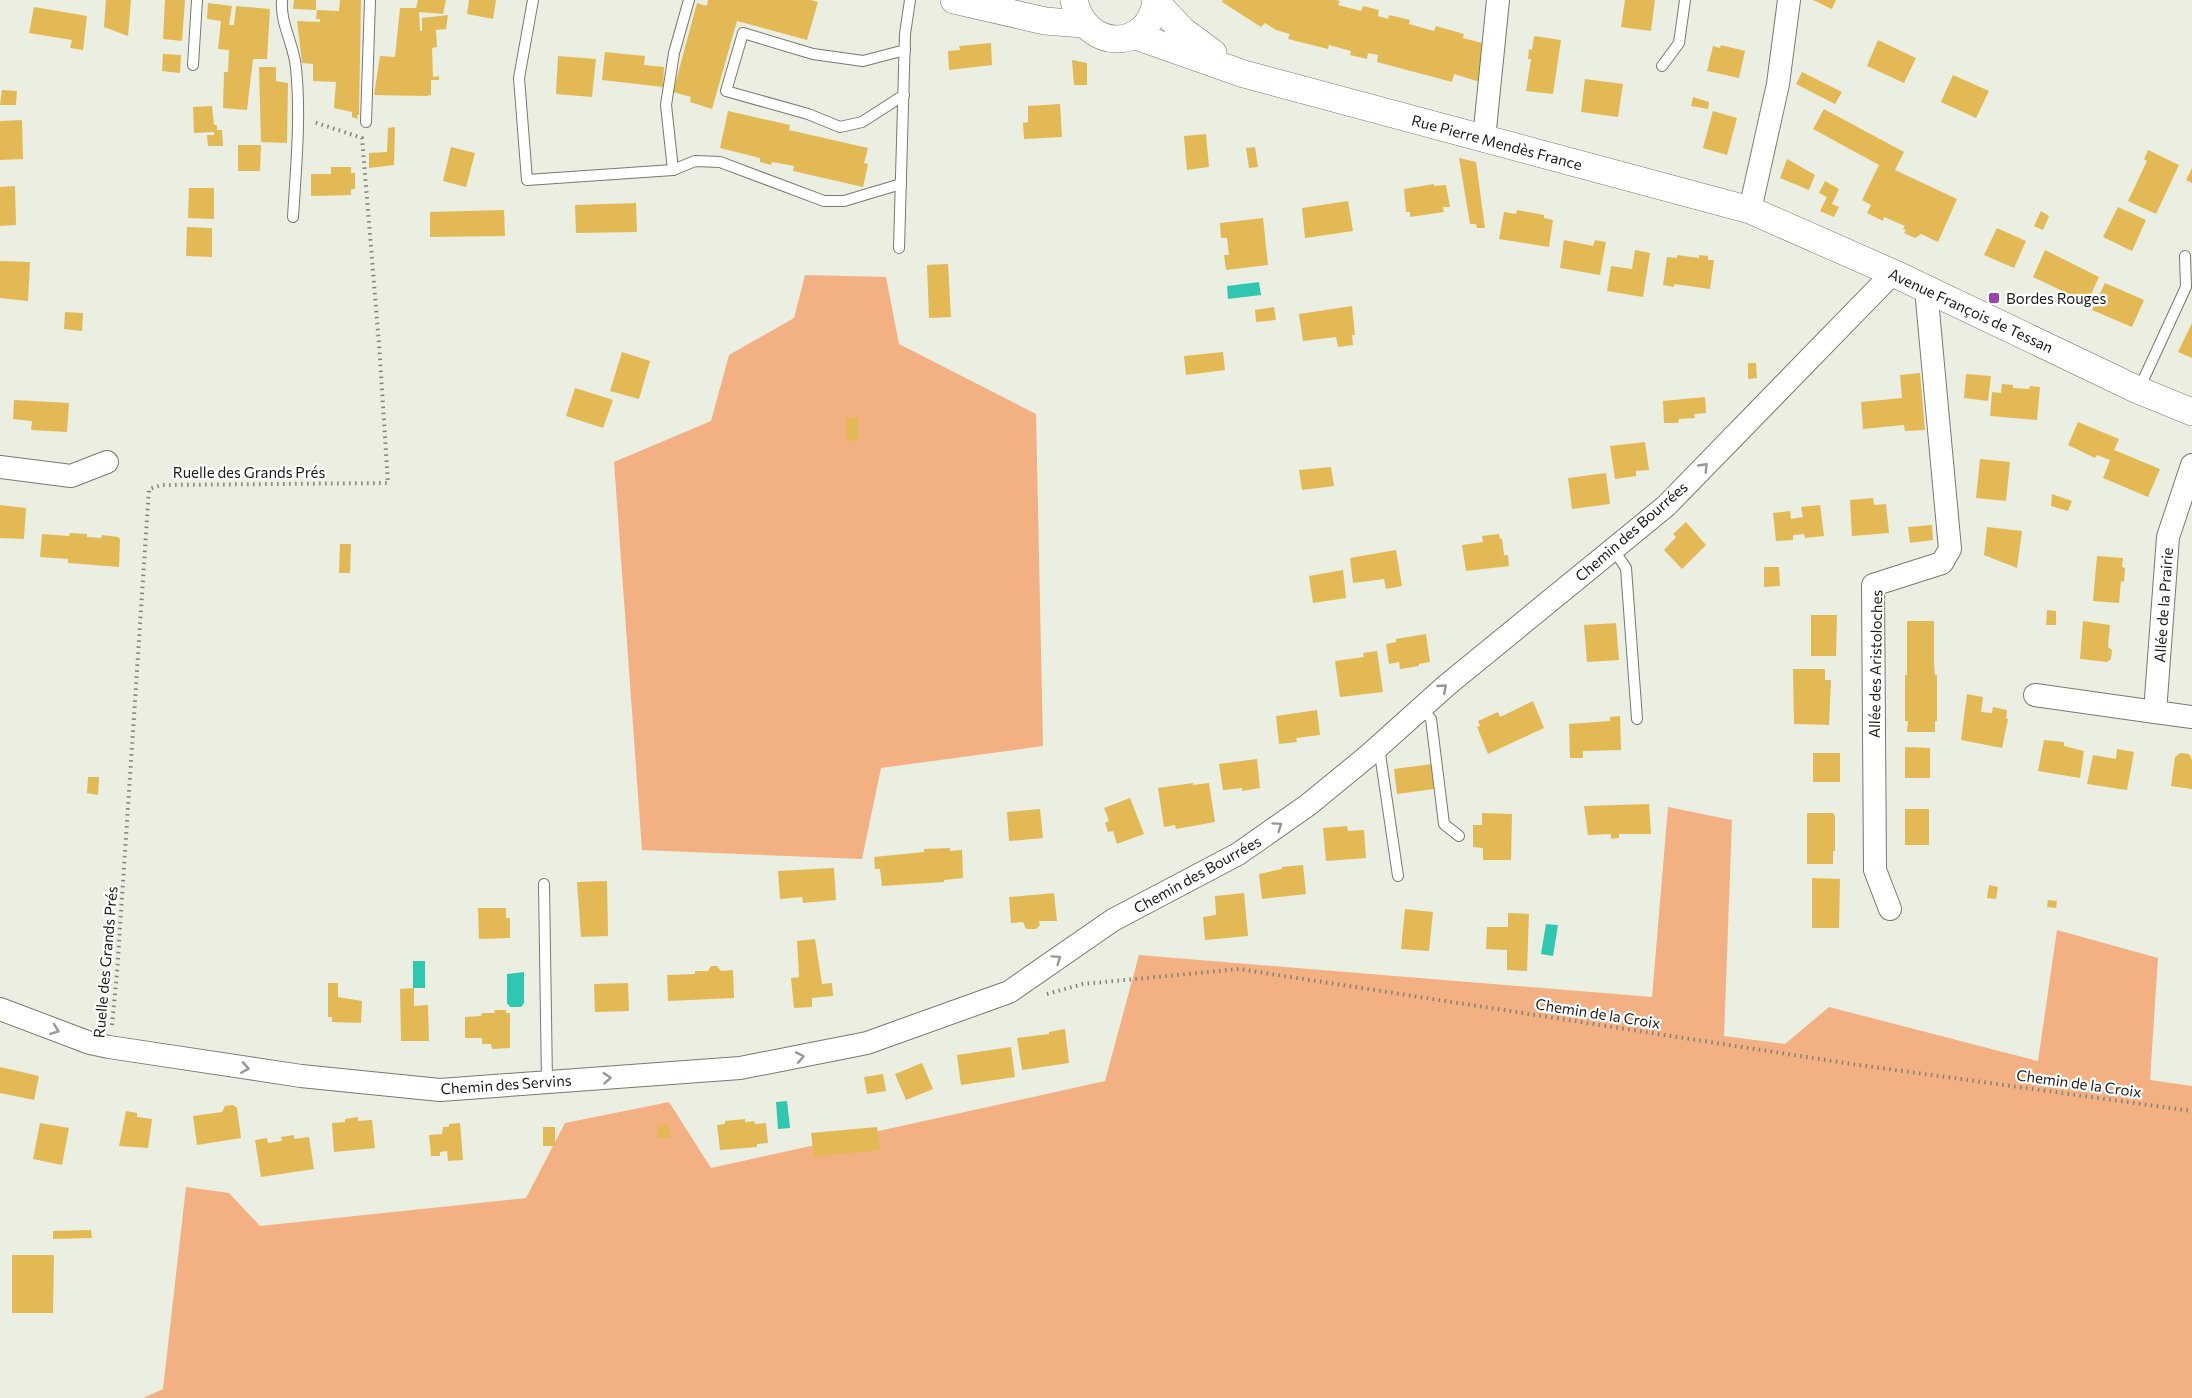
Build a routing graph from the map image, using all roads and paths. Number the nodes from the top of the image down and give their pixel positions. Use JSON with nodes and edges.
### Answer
{"nodes":[{"id":1,"x":197,"y":0,"type":"edge"},
{"id":2,"x":282,"y":0,"type":"edge"},
{"id":3,"x":370,"y":0,"type":"edge"},
{"id":4,"x":533,"y":0,"type":"edge"},
{"id":5,"x":689,"y":0,"type":"edge"},
{"id":6,"x":910,"y":0,"type":"edge"},
{"id":7,"x":954,"y":0,"type":"edge"},
{"id":8,"x":1018,"y":0,"type":"edge"},
{"id":9,"x":1498,"y":0,"type":"edge"},
{"id":10,"x":1685,"y":0,"type":"edge"},
{"id":11,"x":1789,"y":0,"type":"edge"},
{"id":12,"x":1156,"y":1,"type":"edge"},
{"id":13,"x":990,"y":8,"type":"junction"},
{"id":14,"x":1078,"y":12,"type":"edge"},
{"id":15,"x":1132,"y":35,"type":"junction"},
{"id":16,"x":905,"y":50,"type":"junction"},
{"id":17,"x":193,"y":65,"type":"dead end"},
{"id":18,"x":1662,"y":66,"type":"dead end"},
{"id":19,"x":1244,"y":74,"type":"junction"},
{"id":20,"x":904,"y":95,"type":"junction"},
{"id":21,"x":299,"y":117,"type":"junction"},
{"id":22,"x":366,"y":122,"type":"dead end"},
{"id":23,"x":1484,"y":139,"type":"junction"},
{"id":24,"x":673,"y":170,"type":"junction"},
{"id":25,"x":901,"y":184,"type":"junction"},
{"id":26,"x":1750,"y":210,"type":"junction"},
{"id":27,"x":293,"y":217,"type":"dead end"},
{"id":28,"x":899,"y":248,"type":"dead end"},
{"id":29,"x":2185,"y":256,"type":"dead end"},
{"id":30,"x":1893,"y":273,"type":"junction"},
{"id":31,"x":1926,"y":289,"type":"junction"},
{"id":32,"x":2138,"y":390,"type":"junction"},
{"id":33,"x":2192,"y":412,"type":"edge"},
{"id":34,"x":107,"y":462,"type":"dead end"},
{"id":35,"x":2192,"y":465,"type":"edge"},
{"id":36,"x":0,"y":467,"type":"edge"},
{"id":37,"x":1613,"y":549,"type":"junction"},
{"id":38,"x":2035,"y":695,"type":"dead end"},
{"id":39,"x":1421,"y":708,"type":"junction"},
{"id":40,"x":2154,"y":712,"type":"junction"},
{"id":41,"x":2192,"y":717,"type":"edge"},
{"id":42,"x":1637,"y":719,"type":"dead end"},
{"id":43,"x":1378,"y":746,"type":"junction"},
{"id":44,"x":1459,"y":836,"type":"dead end"},
{"id":45,"x":1398,"y":876,"type":"dead end"},
{"id":46,"x":544,"y":884,"type":"dead end"},
{"id":47,"x":1890,"y":909,"type":"dead end"},
{"id":48,"x":1009,"y":992,"type":"junction"},
{"id":49,"x":0,"y":1010,"type":"edge"},
{"id":50,"x":109,"y":1047,"type":"junction"},
{"id":51,"x":547,"y":1082,"type":"junction"},
{"id":52,"x":2192,"y":1111,"type":"edge"}],
"edges":[{"from":1,"to":17,"type":"lane"},
{"from":2,"to":21,"type":"lane"},
{"from":3,"to":22,"type":"lane"},
{"from":4,"to":24,"type":"lane"},
{"from":5,"to":24,"type":"lane"},
{"from":6,"to":16,"type":"lane"},
{"from":7,"to":13,"type":"street"},
{"from":8,"to":13,"type":"street"},
{"from":9,"to":23,"type":"street"},
{"from":10,"to":18,"type":"lane"},
{"from":11,"to":26,"type":"street"},
{"from":12,"to":15,"type":"street"},
{"from":12,"to":19,"type":"street","name":"Rue Pierre Mendès France"},
{"from":13,"to":14,"type":"street"},
{"from":14,"to":15,"type":"street"},
{"from":15,"to":19,"type":"street","name":"Rue Pierre Mendès France"},
{"from":16,"to":20,"type":"lane"},
{"from":16,"to":20,"type":"lane"},
{"from":19,"to":23,"type":"street","name":"Rue Pierre Mendès France"},
{"from":20,"to":25,"type":"lane"},
{"from":21,"to":27,"type":"lane"},
{"from":21,"to":50,"type":"path","name":"Ruelle des Grands Prés"},
{"from":23,"to":26,"type":"street","name":"Rue Pierre Mendès France"},
{"from":24,"to":25,"type":"lane"},
{"from":25,"to":28,"type":"lane"},
{"from":26,"to":30,"type":"street","name":"Avenue François de Tessan"},
{"from":29,"to":32,"type":"lane"},
{"from":30,"to":31,"type":"street","name":"Avenue François de Tessan"},
{"from":37,"to":30,"type":"street","name":"Chemin des Bourrées","one_way":true},
{"from":31,"to":32,"type":"street","name":"Avenue François de Tessan"},
{"from":31,"to":47,"type":"street","name":"Allée des Aristoloches"},
{"from":32,"to":33,"type":"street","name":"Avenue François de Tessan"},
{"from":34,"to":36,"type":"street"},
{"from":35,"to":40,"type":"street","name":"Allée de la Prairie"},
{"from":39,"to":37,"type":"street","name":"Chemin des Bourrées","one_way":true},
{"from":37,"to":42,"type":"lane"},
{"from":38,"to":40,"type":"street"},
{"from":39,"to":43,"type":"street","name":"Chemin des Bourrées"},
{"from":39,"to":44,"type":"lane"},
{"from":40,"to":41,"type":"street"},
{"from":43,"to":45,"type":"lane"},
{"from":48,"to":43,"type":"street","name":"Chemin des Bourrées","one_way":true},
{"from":46,"to":51,"type":"lane"},
{"from":51,"to":48,"type":"street","name":"Chemin des Servins","one_way":true},
{"from":48,"to":52,"type":"path","name":"Chemin de la Croix"},
{"from":49,"to":50,"type":"street","name":"Chemin des Servins","one_way":true},
{"from":50,"to":51,"type":"street","name":"Chemin des Servins","one_way":true}]}
